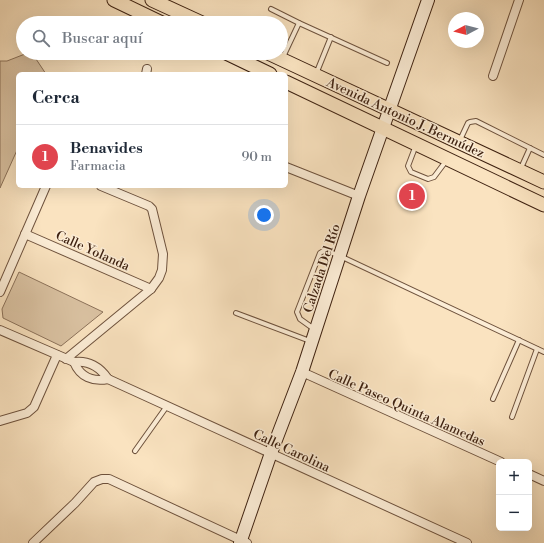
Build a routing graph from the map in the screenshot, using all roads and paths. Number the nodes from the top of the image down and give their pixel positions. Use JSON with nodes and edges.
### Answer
{"nodes":[{"id":1,"x":114,"y":0,"type":"edge"},
{"id":2,"x":152,"y":0,"type":"edge"},
{"id":3,"x":428,"y":0,"type":"edge"},
{"id":4,"x":519,"y":0,"type":"edge"},
{"id":5,"x":271,"y":9,"type":"dead end"},
{"id":6,"x":147,"y":16,"type":"edge"},
{"id":7,"x":187,"y":16,"type":"edge"},
{"id":8,"x":285,"y":16,"type":"edge"},
{"id":9,"x":288,"y":18,"type":"edge"},
{"id":10,"x":299,"y":23,"type":"junction"},
{"id":11,"x":331,"y":37,"type":"junction"},
{"id":12,"x":288,"y":47,"type":"edge"},
{"id":13,"x":239,"y":60,"type":"edge"},
{"id":14,"x":282,"y":60,"type":"edge"},
{"id":15,"x":387,"y":63,"type":"dead end"},
{"id":16,"x":262,"y":72,"type":"edge"},
{"id":17,"x":316,"y":75,"type":"junction"},
{"id":18,"x":493,"y":76,"type":"dead end"},
{"id":19,"x":288,"y":83,"type":"edge"},
{"id":20,"x":389,"y":109,"type":"junction"},
{"id":21,"x":383,"y":128,"type":"junction"},
{"id":22,"x":459,"y":142,"type":"junction"},
{"id":23,"x":416,"y":144,"type":"junction"},
{"id":24,"x":530,"y":148,"type":"junction"},
{"id":25,"x":544,"y":155,"type":"edge"},
{"id":26,"x":447,"y":159,"type":"junction"},
{"id":27,"x":288,"y":168,"type":"edge"},
{"id":28,"x":520,"y":171,"type":"junction"},
{"id":29,"x":544,"y":182,"type":"edge"},
{"id":30,"x":45,"y":188,"type":"edge"},
{"id":31,"x":106,"y":188,"type":"edge"},
{"id":32,"x":359,"y":196,"type":"junction"},
{"id":33,"x":544,"y":205,"type":"edge"},
{"id":34,"x":25,"y":234,"type":"junction"},
{"id":35,"x":340,"y":256,"type":"junction"},
{"id":36,"x":151,"y":289,"type":"junction"},
{"id":37,"x":0,"y":292,"type":"edge"},
{"id":38,"x":236,"y":313,"type":"dead end"},
{"id":39,"x":0,"y":330,"type":"edge"},
{"id":40,"x":314,"y":336,"type":"junction"},
{"id":41,"x":519,"y":340,"type":"junction"},
{"id":42,"x":538,"y":349,"type":"junction"},
{"id":43,"x":544,"y":352,"type":"edge"},
{"id":44,"x":57,"y":355,"type":"junction"},
{"id":45,"x":66,"y":359,"type":"junction"},
{"id":46,"x":74,"y":362,"type":"junction"},
{"id":47,"x":302,"y":372,"type":"junction"},
{"id":48,"x":108,"y":379,"type":"junction"},
{"id":49,"x":493,"y":399,"type":"dead end"},
{"id":50,"x":167,"y":406,"type":"junction"},
{"id":51,"x":512,"y":417,"type":"dead end"},
{"id":52,"x":0,"y":421,"type":"edge"},
{"id":53,"x":135,"y":451,"type":"dead end"},
{"id":54,"x":271,"y":453,"type":"junction"},
{"id":55,"x":496,"y":460,"type":"edge"},
{"id":56,"x":532,"y":475,"type":"edge"},
{"id":57,"x":544,"y":481,"type":"edge"},
{"id":58,"x":243,"y":542,"type":"edge"},
{"id":59,"x":33,"y":543,"type":"edge"},
{"id":60,"x":467,"y":543,"type":"edge"}],
"edges":[{"from":1,"to":6,"type":"main road"},
{"from":2,"to":7,"type":"main road"},
{"from":3,"to":20,"type":"street","name":"Calzada Del Río"},
{"from":4,"to":18,"type":"street"},
{"from":5,"to":8,"type":"lane"},
{"from":9,"to":10,"type":"lane"},
{"from":10,"to":11,"type":"lane"},
{"from":10,"to":12,"type":"lane"},
{"from":11,"to":15,"type":"lane"},
{"from":11,"to":17,"type":"lane"},
{"from":13,"to":16,"type":"main road"},
{"from":14,"to":17,"type":"main road","name":"Avenida Antonio J. Bermúdez"},
{"from":17,"to":20,"type":"main road","name":"Avenida Antonio J. Bermúdez"},
{"from":19,"to":21,"type":"main road","name":"Avenida Antonio J. Bermúdez"},
{"from":20,"to":21,"type":"street","name":"Calzada Del Río"},
{"from":20,"to":22,"type":"main road","name":"Avenida Antonio J. Bermúdez"},
{"from":21,"to":23,"type":"main road","name":"Avenida Antonio J. Bermúdez"},
{"from":21,"to":32,"type":"street","name":"Calzada Del Río"},
{"from":22,"to":24,"type":"lane"},
{"from":22,"to":28,"type":"main road","name":"Avenida Antonio J. Bermúdez"},
{"from":23,"to":26,"type":"main road","name":"Avenida Antonio J. Bermúdez"},
{"from":23,"to":26,"type":"lane"},
{"from":24,"to":25,"type":"lane"},
{"from":24,"to":28,"type":"lane"},
{"from":26,"to":33,"type":"main road","name":"Avenida Antonio J. Bermúdez"},
{"from":27,"to":32,"type":"street"},
{"from":28,"to":29,"type":"main road","name":"Avenida Antonio J. Bermúdez"},
{"from":30,"to":34,"type":"street"},
{"from":31,"to":36,"type":"street"},
{"from":32,"to":35,"type":"street","name":"Calzada Del Río"},
{"from":34,"to":36,"type":"street","name":"Calle Yolanda"},
{"from":34,"to":37,"type":"street"},
{"from":35,"to":40,"type":"street","name":"Calzada Del Río"},
{"from":35,"to":40,"type":"lane"},
{"from":35,"to":41,"type":"lane"},
{"from":36,"to":45,"type":"street"},
{"from":38,"to":40,"type":"lane"},
{"from":39,"to":44,"type":"street","name":"Calle Carolina"},
{"from":40,"to":47,"type":"street","name":"Calzada Del Río"},
{"from":41,"to":42,"type":"lane"},
{"from":41,"to":49,"type":"lane"},
{"from":42,"to":43,"type":"lane"},
{"from":42,"to":51,"type":"lane"},
{"from":44,"to":45,"type":"street","name":"Calle Carolina"},
{"from":44,"to":52,"type":"street"},
{"from":45,"to":46,"type":"street","name":"Calle Carolina"},
{"from":46,"to":48,"type":"street","name":"Calle Carolina"},
{"from":46,"to":48,"type":"street","name":"Calle Carolina"},
{"from":47,"to":54,"type":"street","name":"Calzada Del Río"},
{"from":47,"to":55,"type":"street","name":"Calle Paseo Quinta Alamedas"},
{"from":48,"to":50,"type":"street","name":"Calle Carolina"},
{"from":50,"to":53,"type":"lane"},
{"from":50,"to":54,"type":"street","name":"Calle Carolina"},
{"from":54,"to":58,"type":"street","name":"Calzada Del Río"},
{"from":54,"to":60,"type":"street","name":"Calle Carolina"},
{"from":56,"to":57,"type":"street"},
{"from":58,"to":59,"type":"street"}]}
